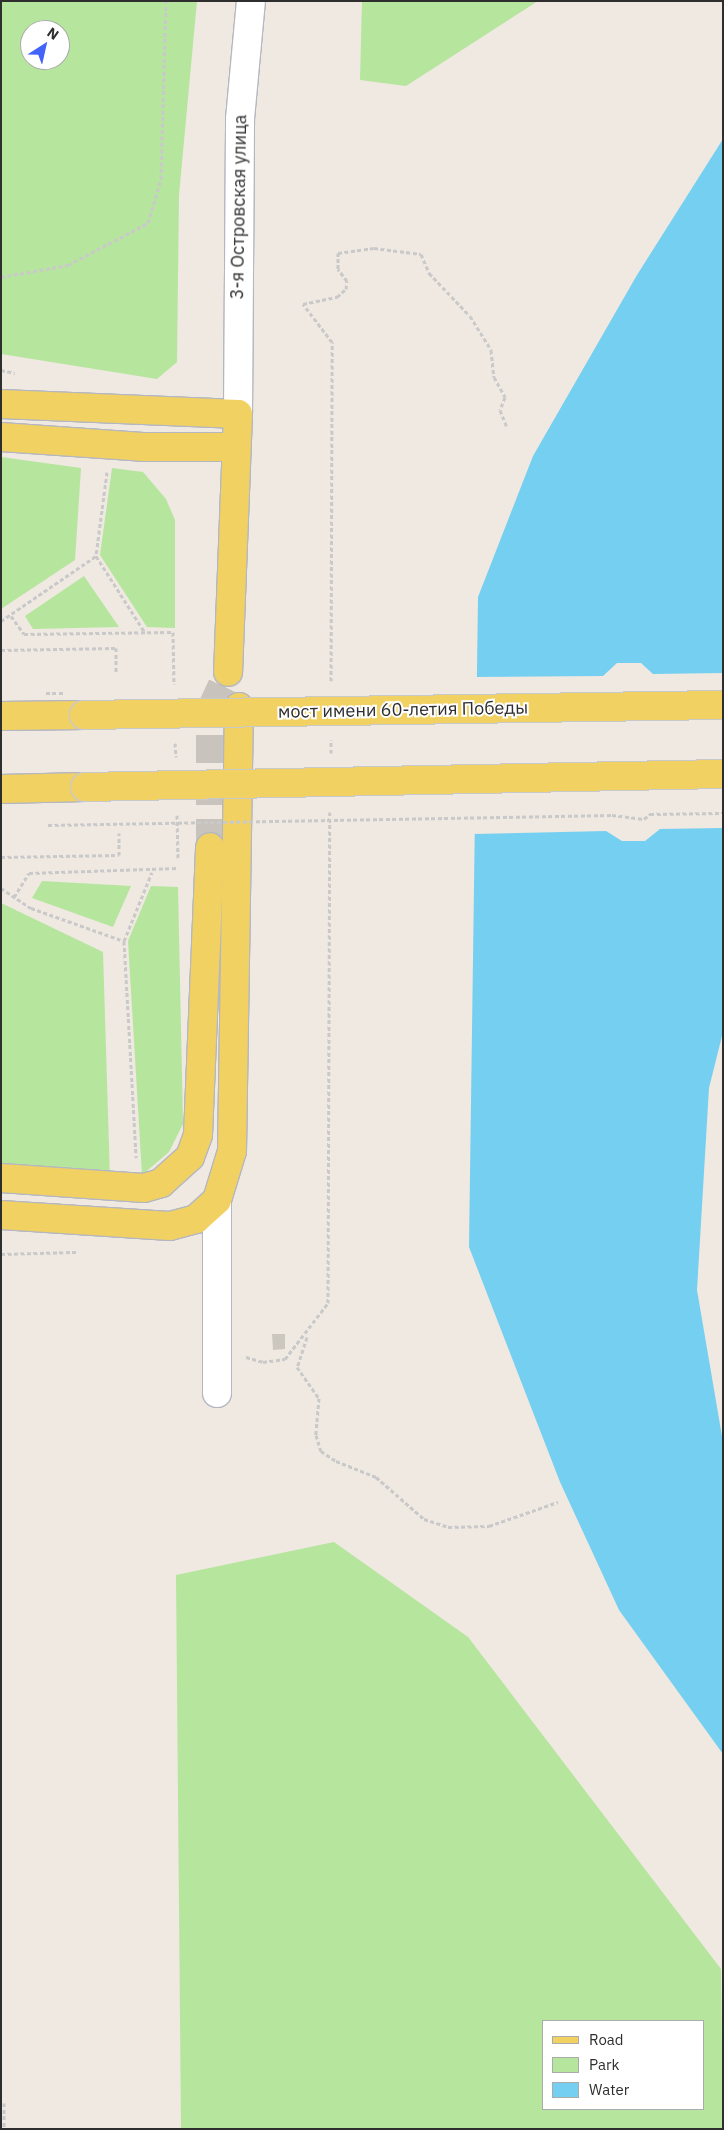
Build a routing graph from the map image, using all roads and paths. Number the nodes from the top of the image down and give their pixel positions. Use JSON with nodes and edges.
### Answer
{"nodes":[{"id":1,"x":166,"y":1,"type":"edge"},
{"id":2,"x":251,"y":1,"type":"edge"},
{"id":3,"x":1,"y":277,"type":"edge"},
{"id":4,"x":1,"y":404,"type":"edge"},
{"id":5,"x":238,"y":414,"type":"junction"},
{"id":6,"x":507,"y":427,"type":"dead end"},
{"id":7,"x":1,"y":437,"type":"edge"},
{"id":8,"x":235,"y":447,"type":"junction"},
{"id":9,"x":109,"y":463,"type":"dead end"},
{"id":10,"x":96,"y":556,"type":"junction"},
{"id":11,"x":11,"y":616,"type":"junction"},
{"id":12,"x":1,"y":621,"type":"edge"},
{"id":13,"x":144,"y":632,"type":"junction"},
{"id":14,"x":1,"y":650,"type":"edge"},
{"id":15,"x":116,"y":672,"type":"dead end"},
{"id":16,"x":228,"y":672,"type":"tunnel mouth"},
{"id":17,"x":331,"y":687,"type":"dead end"},
{"id":18,"x":174,"y":692,"type":"dead end"},
{"id":19,"x":723,"y":705,"type":"edge"},
{"id":20,"x":239,"y":707,"type":"dead end"},
{"id":21,"x":1,"y":716,"type":"edge"},
{"id":22,"x":175,"y":732,"type":"dead end"},
{"id":23,"x":331,"y":736,"type":"dead end"},
{"id":24,"x":330,"y":756,"type":"dead end"},
{"id":25,"x":176,"y":762,"type":"dead end"},
{"id":26,"x":723,"y":774,"type":"edge"},
{"id":27,"x":1,"y":789,"type":"edge"},
{"id":28,"x":330,"y":805,"type":"dead end"},
{"id":29,"x":177,"y":811,"type":"dead end"},
{"id":30,"x":723,"y":813,"type":"edge"},
{"id":31,"x":48,"y":825,"type":"dead end"},
{"id":32,"x":119,"y":833,"type":"dead end"},
{"id":33,"x":210,"y":847,"type":"tunnel mouth"},
{"id":34,"x":1,"y":857,"type":"edge"},
{"id":35,"x":152,"y":872,"type":"junction"},
{"id":36,"x":1,"y":888,"type":"edge"},
{"id":37,"x":14,"y":897,"type":"junction"},
{"id":38,"x":124,"y":941,"type":"junction"},
{"id":39,"x":137,"y":1164,"type":"dead end"},
{"id":40,"x":1,"y":1178,"type":"edge"},
{"id":41,"x":217,"y":1200,"type":"junction"},
{"id":42,"x":1,"y":1215,"type":"edge"},
{"id":43,"x":79,"y":1252,"type":"dead end"},
{"id":44,"x":1,"y":1254,"type":"edge"},
{"id":45,"x":308,"y":1334,"type":"junction"},
{"id":46,"x":216,"y":1350,"type":"junction"},
{"id":47,"x":217,"y":1393,"type":"dead end"},
{"id":48,"x":558,"y":1502,"type":"dead end"},
{"id":49,"x":4,"y":2103,"type":"dead end"},
{"id":50,"x":4,"y":2129,"type":"edge"}],
"edges":[{"from":1,"to":3,"type":"path"},
{"from":2,"to":5,"type":"main road","name":"3-я Островская улица"},
{"from":4,"to":5,"type":"main road"},
{"from":5,"to":8,"type":"main road"},
{"from":6,"to":17,"type":"path"},
{"from":7,"to":8,"type":"main road"},
{"from":8,"to":16,"type":"main road"},
{"from":9,"to":10,"type":"path"},
{"from":10,"to":11,"type":"path"},
{"from":10,"to":13,"type":"path"},
{"from":11,"to":12,"type":"path"},
{"from":11,"to":13,"type":"path"},
{"from":13,"to":18,"type":"path"},
{"from":14,"to":15,"type":"path"},
{"from":19,"to":21,"type":"main road","name":"мост имени 60-летия Победы","bridge":true},
{"from":20,"to":41,"type":"main road"},
{"from":22,"to":25,"type":"path"},
{"from":23,"to":24,"type":"path"},
{"from":26,"to":27,"type":"main road","bridge":true},
{"from":28,"to":45,"type":"path"},
{"from":29,"to":35,"type":"path"},
{"from":30,"to":31,"type":"path","bridge":true},
{"from":32,"to":34,"type":"path"},
{"from":33,"to":40,"type":"main road"},
{"from":35,"to":37,"type":"path"},
{"from":35,"to":38,"type":"path"},
{"from":36,"to":37,"type":"path"},
{"from":37,"to":38,"type":"path"},
{"from":38,"to":39,"type":"path"},
{"from":41,"to":42,"type":"main road"},
{"from":41,"to":46,"type":"main road"},
{"from":43,"to":44,"type":"path"},
{"from":45,"to":46,"type":"path"},
{"from":45,"to":48,"type":"path"},
{"from":46,"to":47,"type":"main road"},
{"from":49,"to":50,"type":"path"}]}
